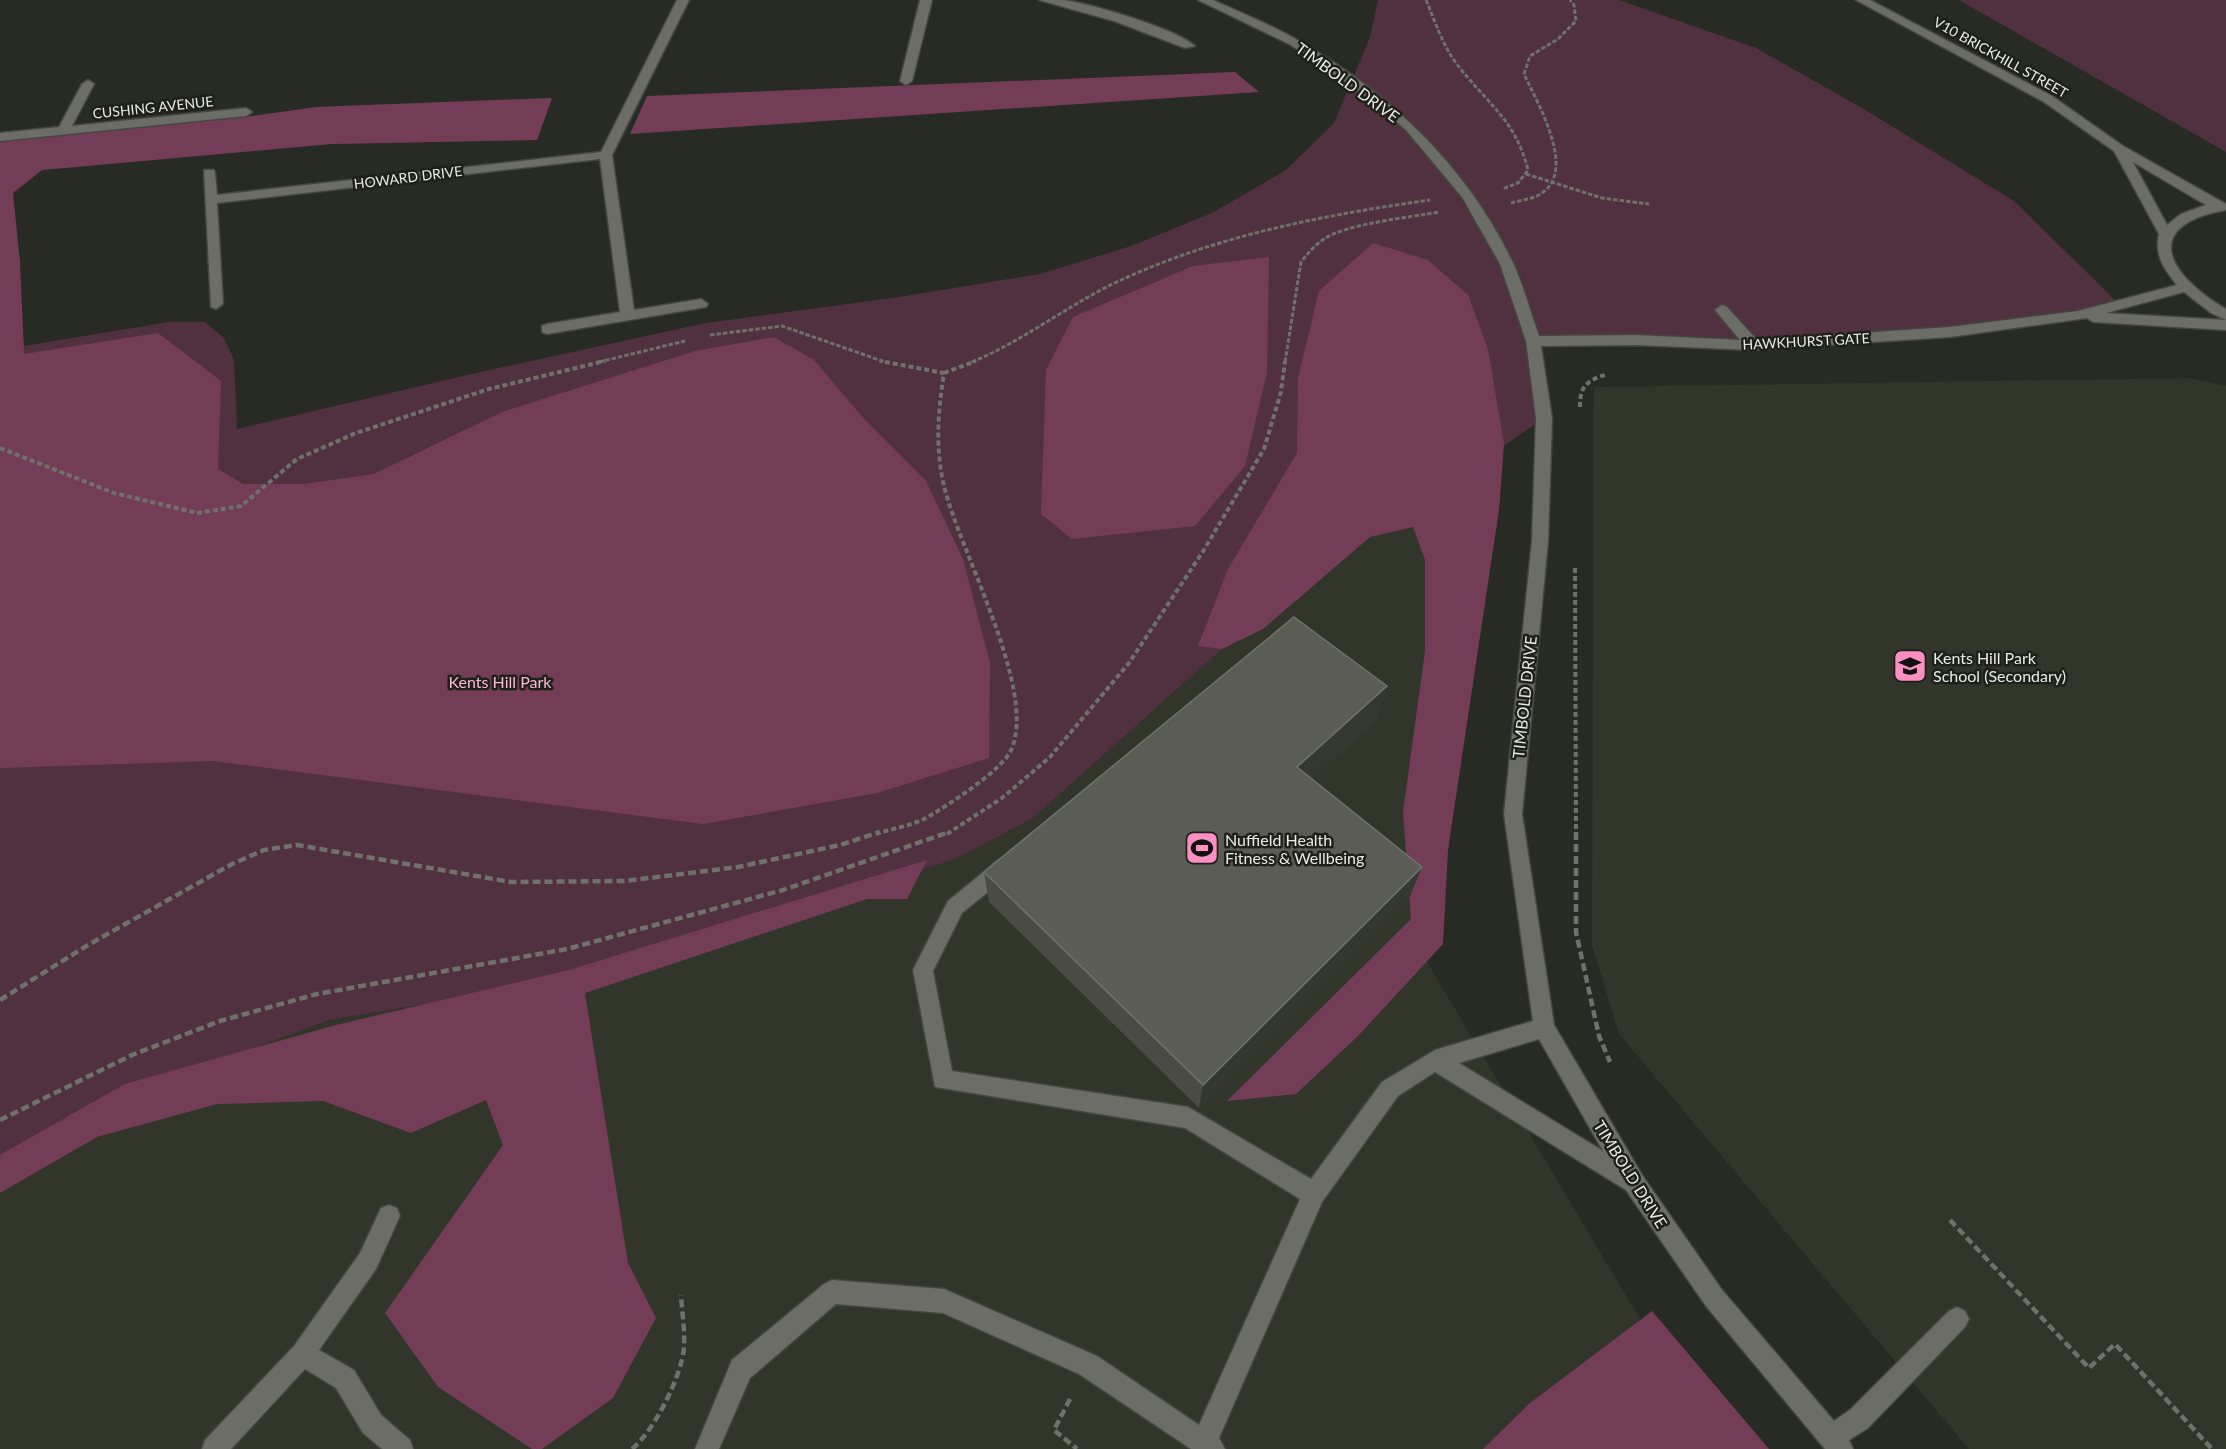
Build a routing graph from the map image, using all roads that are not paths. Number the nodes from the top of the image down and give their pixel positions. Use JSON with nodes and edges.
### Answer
{"nodes":[{"id":1,"x":683,"y":0,"type":"edge"},
{"id":2,"x":926,"y":0,"type":"edge"},
{"id":3,"x":1045,"y":0,"type":"edge"},
{"id":4,"x":1204,"y":0,"type":"edge"},
{"id":5,"x":1862,"y":0,"type":"edge"},
{"id":6,"x":1189,"y":46,"type":"dead end"},
{"id":7,"x":906,"y":81,"type":"dead end"},
{"id":8,"x":88,"y":84,"type":"dead end"},
{"id":9,"x":246,"y":112,"type":"dead end"},
{"id":10,"x":64,"y":130,"type":"junction"},
{"id":11,"x":0,"y":137,"type":"edge"},
{"id":12,"x":2120,"y":149,"type":"junction"},
{"id":13,"x":606,"y":155,"type":"junction"},
{"id":14,"x":209,"y":173,"type":"dead end"},
{"id":15,"x":211,"y":200,"type":"junction"},
{"id":16,"x":2222,"y":207,"type":"edge"},
{"id":17,"x":2166,"y":234,"type":"junction"},
{"id":18,"x":2186,"y":287,"type":"junction"},
{"id":19,"x":216,"y":304,"type":"dead end"},
{"id":20,"x":701,"y":304,"type":"dead end"},
{"id":21,"x":1722,"y":310,"type":"dead end"},
{"id":22,"x":2226,"y":315,"type":"edge"},
{"id":23,"x":628,"y":316,"type":"junction"},
{"id":24,"x":2078,"y":316,"type":"junction"},
{"id":25,"x":2226,"y":325,"type":"edge"},
{"id":26,"x":546,"y":329,"type":"dead end"},
{"id":27,"x":1533,"y":341,"type":"junction"},
{"id":28,"x":1753,"y":345,"type":"junction"},
{"id":29,"x":1016,"y":857,"type":"edge"},
{"id":30,"x":1544,"y":1028,"type":"junction"},
{"id":31,"x":1435,"y":1060,"type":"junction"},
{"id":32,"x":1634,"y":1183,"type":"junction"},
{"id":33,"x":1314,"y":1194,"type":"junction"},
{"id":34,"x":389,"y":1216,"type":"dead end"},
{"id":35,"x":1957,"y":1319,"type":"dead end"},
{"id":36,"x":302,"y":1354,"type":"junction"},
{"id":37,"x":1836,"y":1443,"type":"edge"},
{"id":38,"x":1208,"y":1446,"type":"edge"},
{"id":39,"x":214,"y":1449,"type":"edge"},
{"id":40,"x":401,"y":1449,"type":"edge"},
{"id":41,"x":707,"y":1449,"type":"edge"}],
"edges":[{"from":1,"to":13,"type":"street"},
{"from":2,"to":7,"type":"street"},
{"from":3,"to":6,"type":"street"},
{"from":4,"to":27,"type":"street","name":"TIMBOLD DRIVE"},
{"from":5,"to":12,"type":"street","name":"V10 BRICKHILL STREET"},
{"from":8,"to":10,"type":"street","name":"CUSHING AVENUE"},
{"from":9,"to":10,"type":"street","name":"CUSHING AVENUE"},
{"from":10,"to":11,"type":"street","name":"CUSHING AVENUE"},
{"from":12,"to":16,"type":"street","name":"V10 BRICKHILL STREET"},
{"from":12,"to":17,"type":"street","name":"V10 BRICKHILL STREET"},
{"from":13,"to":15,"type":"street","name":"HOWARD DRIVE"},
{"from":13,"to":23,"type":"street"},
{"from":14,"to":15,"type":"street"},
{"from":15,"to":19,"type":"street"},
{"from":16,"to":17,"type":"street"},
{"from":17,"to":18,"type":"street"},
{"from":18,"to":22,"type":"street"},
{"from":18,"to":24,"type":"street","name":"HAWKHURST GATE"},
{"from":20,"to":23,"type":"street"},
{"from":21,"to":28,"type":"street"},
{"from":23,"to":26,"type":"street"},
{"from":24,"to":25,"type":"street","name":"HAWKHURST GATE"},
{"from":24,"to":28,"type":"street","name":"HAWKHURST GATE"},
{"from":27,"to":28,"type":"street","name":"HAWKHURST GATE"},
{"from":27,"to":30,"type":"street","name":"TIMBOLD DRIVE"},
{"from":29,"to":33,"type":"street"},
{"from":30,"to":31,"type":"street"},
{"from":30,"to":32,"type":"street","name":"TIMBOLD DRIVE"},
{"from":31,"to":32,"type":"street"},
{"from":31,"to":33,"type":"street"},
{"from":32,"to":37,"type":"street","name":"TIMBOLD DRIVE"},
{"from":33,"to":38,"type":"street"},
{"from":34,"to":36,"type":"street"},
{"from":35,"to":37,"type":"street"},
{"from":36,"to":39,"type":"street"},
{"from":36,"to":40,"type":"street"},
{"from":38,"to":41,"type":"street"}]}
